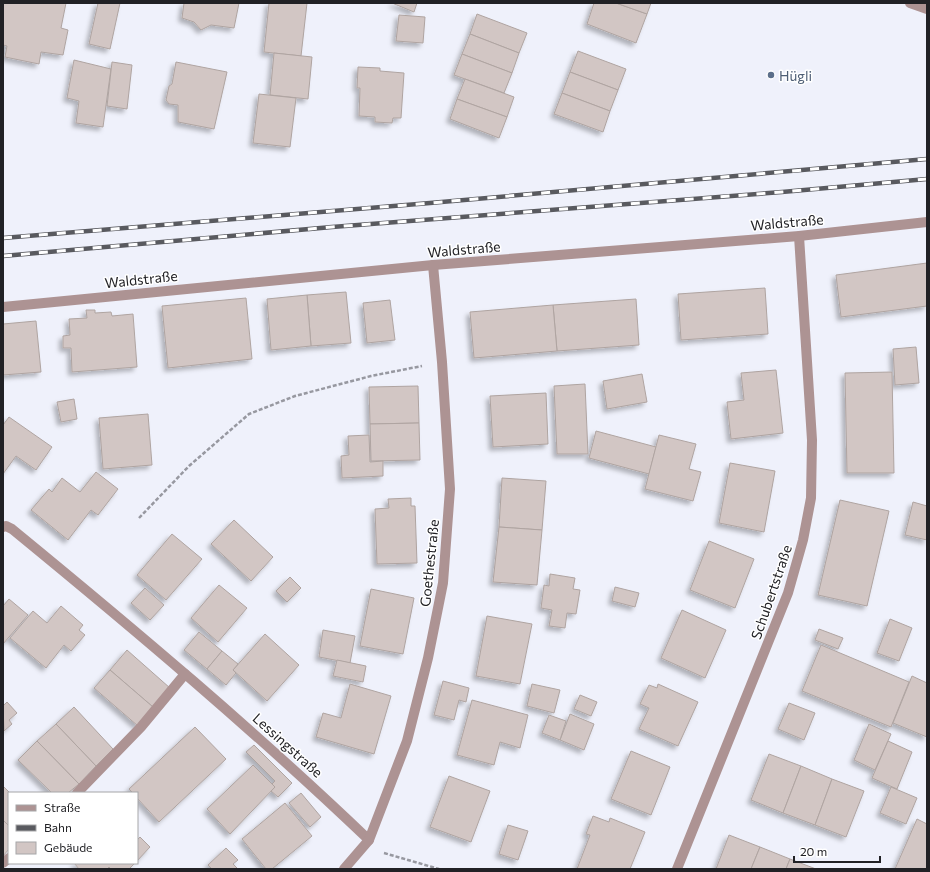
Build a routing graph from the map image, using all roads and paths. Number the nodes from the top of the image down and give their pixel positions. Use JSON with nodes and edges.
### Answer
{"nodes":[{"id":1,"x":910,"y":3,"type":"edge"},
{"id":2,"x":927,"y":9,"type":"edge"},
{"id":3,"x":927,"y":222,"type":"edge"},
{"id":4,"x":799,"y":236,"type":"junction"},
{"id":5,"x":433,"y":265,"type":"junction"},
{"id":6,"x":3,"y":307,"type":"edge"},
{"id":7,"x":442,"y":362,"type":"junction"},
{"id":8,"x":139,"y":518,"type":"dead end"},
{"id":9,"x":3,"y":527,"type":"edge"},
{"id":10,"x":185,"y":674,"type":"junction"},
{"id":11,"x":78,"y":792,"type":"edge"},
{"id":12,"x":366,"y":843,"type":"junction"},
{"id":13,"x":344,"y":869,"type":"edge"},
{"id":14,"x":439,"y":869,"type":"edge"},
{"id":15,"x":677,"y":869,"type":"edge"}],
"edges":[{"from":1,"to":2,"type":"street"},
{"from":3,"to":4,"type":"street","name":"Waldstraße"},
{"from":4,"to":5,"type":"street","name":"Waldstraße"},
{"from":4,"to":15,"type":"street","name":"Schubertstraße"},
{"from":5,"to":6,"type":"street","name":"Waldstraße"},
{"from":5,"to":7,"type":"street","name":"Goethestraße"},
{"from":7,"to":8,"type":"path"},
{"from":7,"to":12,"type":"street","name":"Goethestraße"},
{"from":9,"to":10,"type":"street","name":"Lessingstraße"},
{"from":10,"to":11,"type":"street"},
{"from":10,"to":12,"type":"street","name":"Lessingstraße"},
{"from":12,"to":13,"type":"street","name":"Goethestraße"},
{"from":12,"to":14,"type":"path"}]}
